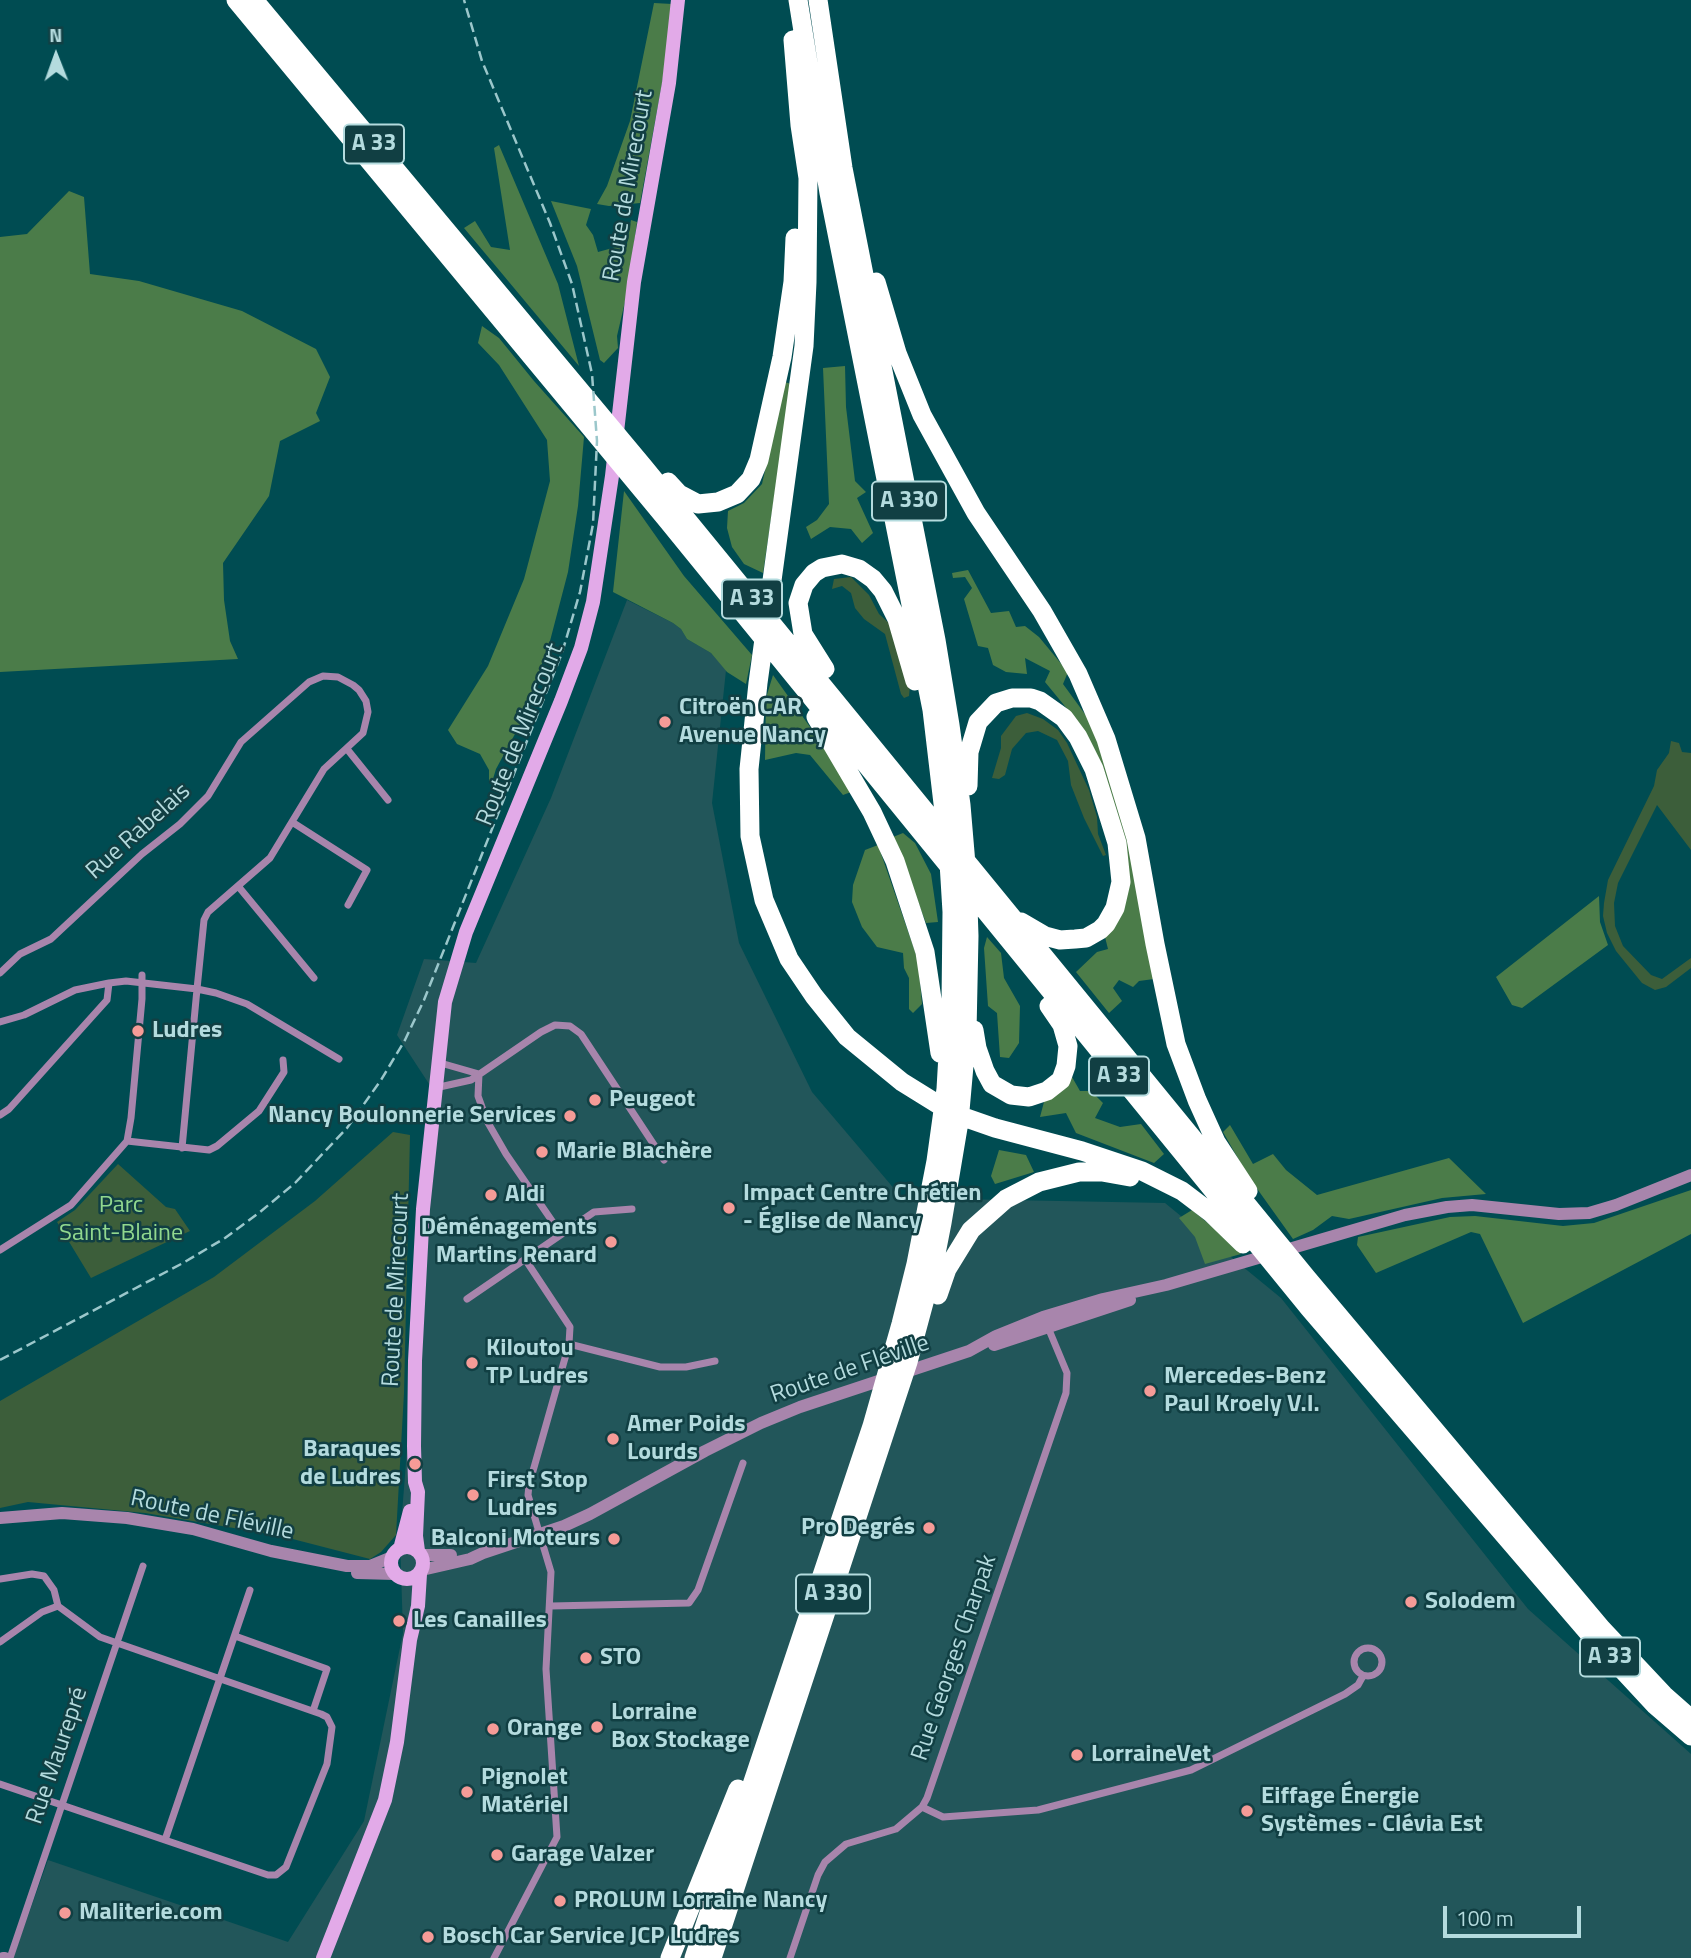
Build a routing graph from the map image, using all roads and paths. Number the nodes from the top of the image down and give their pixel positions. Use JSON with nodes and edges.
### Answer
{"nodes":[{"id":1,"x":236,"y":0,"type":"edge"},
{"id":2,"x":254,"y":0,"type":"edge"},
{"id":3,"x":678,"y":0,"type":"edge"},
{"id":4,"x":790,"y":0,"type":"edge"},
{"id":5,"x":798,"y":0,"type":"edge"},
{"id":6,"x":818,"y":0,"type":"edge"},
{"id":7,"x":800,"y":125,"type":"junction"},
{"id":8,"x":849,"y":197,"type":"junction"},
{"id":9,"x":625,"y":446,"type":"junction"},
{"id":10,"x":786,"y":665,"type":"junction"},
{"id":11,"x":932,"y":710,"type":"junction"},
{"id":12,"x":347,"y":749,"type":"junction"},
{"id":13,"x":878,"y":752,"type":"junction"},
{"id":14,"x":388,"y":800,"type":"dead end"},
{"id":15,"x":965,"y":810,"type":"junction"},
{"id":16,"x":292,"y":822,"type":"junction"},
{"id":17,"x":238,"y":886,"type":"junction"},
{"id":18,"x":348,"y":905,"type":"dead end"},
{"id":19,"x":985,"y":909,"type":"junction"},
{"id":20,"x":1012,"y":917,"type":"junction"},
{"id":21,"x":0,"y":974,"type":"edge"},
{"id":22,"x":314,"y":978,"type":"dead end"},
{"id":23,"x":142,"y":979,"type":"junction"},
{"id":24,"x":109,"y":983,"type":"junction"},
{"id":25,"x":968,"y":988,"type":"junction"},
{"id":26,"x":197,"y":989,"type":"junction"},
{"id":27,"x":0,"y":1022,"type":"edge"},
{"id":28,"x":339,"y":1059,"type":"dead end"},
{"id":29,"x":283,"y":1060,"type":"dead end"},
{"id":30,"x":437,"y":1062,"type":"junction"},
{"id":31,"x":479,"y":1074,"type":"junction"},
{"id":32,"x":435,"y":1088,"type":"junction"},
{"id":33,"x":954,"y":1091,"type":"junction"},
{"id":34,"x":0,"y":1115,"type":"edge"},
{"id":35,"x":951,"y":1118,"type":"junction"},
{"id":36,"x":127,"y":1141,"type":"junction"},
{"id":37,"x":182,"y":1148,"type":"junction"},
{"id":38,"x":664,"y":1160,"type":"dead end"},
{"id":39,"x":1689,"y":1176,"type":"edge"},
{"id":40,"x":1182,"y":1191,"type":"junction"},
{"id":41,"x":632,"y":1209,"type":"dead end"},
{"id":42,"x":561,"y":1234,"type":"junction"},
{"id":43,"x":1263,"y":1240,"type":"junction"},
{"id":44,"x":0,"y":1250,"type":"edge"},
{"id":45,"x":525,"y":1259,"type":"junction"},
{"id":46,"x":467,"y":1299,"type":"dead end"},
{"id":47,"x":1045,"y":1322,"type":"junction"},
{"id":48,"x":569,"y":1344,"type":"junction"},
{"id":49,"x":715,"y":1361,"type":"dead end"},
{"id":50,"x":908,"y":1362,"type":"junction"},
{"id":51,"x":743,"y":1463,"type":"dead end"},
{"id":52,"x":415,"y":1482,"type":"junction"},
{"id":53,"x":0,"y":1518,"type":"edge"},
{"id":54,"x":541,"y":1535,"type":"junction"},
{"id":55,"x":396,"y":1553,"type":"junction"},
{"id":56,"x":419,"y":1553,"type":"junction"},
{"id":57,"x":483,"y":1553,"type":"junction"},
{"id":58,"x":330,"y":1564,"type":"junction"},
{"id":59,"x":143,"y":1566,"type":"dead end"},
{"id":60,"x":421,"y":1572,"type":"junction"},
{"id":61,"x":399,"y":1576,"type":"junction"},
{"id":62,"x":0,"y":1579,"type":"edge"},
{"id":63,"x":250,"y":1590,"type":"dead end"},
{"id":64,"x":551,"y":1605,"type":"junction"},
{"id":65,"x":58,"y":1606,"type":"junction"},
{"id":66,"x":235,"y":1636,"type":"junction"},
{"id":67,"x":410,"y":1640,"type":"junction"},
{"id":68,"x":0,"y":1642,"type":"edge"},
{"id":69,"x":116,"y":1644,"type":"junction"},
{"id":70,"x":1363,"y":1676,"type":"junction"},
{"id":71,"x":219,"y":1679,"type":"junction"},
{"id":72,"x":313,"y":1711,"type":"junction"},
{"id":73,"x":775,"y":1713,"type":"junction"},
{"id":74,"x":1691,"y":1719,"type":"edge"},
{"id":75,"x":1691,"y":1737,"type":"edge"},
{"id":76,"x":778,"y":1759,"type":"junction"},
{"id":77,"x":0,"y":1784,"type":"edge"},
{"id":78,"x":62,"y":1805,"type":"junction"},
{"id":79,"x":922,"y":1807,"type":"junction"},
{"id":80,"x":165,"y":1840,"type":"junction"},
{"id":81,"x":322,"y":1956,"type":"edge"},
{"id":82,"x":10,"y":1958,"type":"edge"},
{"id":83,"x":494,"y":1958,"type":"edge"},
{"id":84,"x":670,"y":1958,"type":"edge"},
{"id":85,"x":694,"y":1958,"type":"edge"},
{"id":86,"x":712,"y":1958,"type":"edge"},
{"id":87,"x":726,"y":1958,"type":"edge"},
{"id":88,"x":790,"y":1958,"type":"edge"}],
"edges":[{"from":1,"to":10,"type":"highway","number":"A 33"},
{"from":2,"to":9,"type":"highway","number":"A 33"},
{"from":3,"to":30,"type":"main road","name":"Route de Mirecourt"},
{"from":4,"to":7,"type":"highway"},
{"from":5,"to":11,"type":"highway","number":"A 330"},
{"from":6,"to":8,"type":"highway","number":"A 330"},
{"from":7,"to":9,"type":"highway"},
{"from":7,"to":40,"type":"highway"},
{"from":8,"to":15,"type":"highway","number":"A 330"},
{"from":8,"to":43,"type":"highway"},
{"from":9,"to":13,"type":"highway","number":"A 33"},
{"from":10,"to":19,"type":"highway","number":"A 33"},
{"from":10,"to":33,"type":"highway"},
{"from":11,"to":13,"type":"highway"},
{"from":11,"to":33,"type":"highway","number":"A 330"},
{"from":12,"to":14,"type":"street"},
{"from":12,"to":16,"type":"street","name":"Rue Rabelais"},
{"from":12,"to":21,"type":"street","name":"Rue Rabelais"},
{"from":13,"to":20,"type":"highway","number":"A 33"},
{"from":15,"to":20,"type":"highway"},
{"from":15,"to":25,"type":"highway","number":"A 330"},
{"from":16,"to":17,"type":"street","name":"Rue Rabelais"},
{"from":16,"to":18,"type":"street"},
{"from":17,"to":22,"type":"street"},
{"from":17,"to":26,"type":"street","name":"Rue Rabelais"},
{"from":19,"to":25,"type":"highway"},
{"from":19,"to":43,"type":"highway","number":"A 33"},
{"from":20,"to":43,"type":"highway","number":"A 33"},
{"from":23,"to":24,"type":"street"},
{"from":23,"to":26,"type":"street"},
{"from":23,"to":36,"type":"street"},
{"from":24,"to":27,"type":"street"},
{"from":24,"to":34,"type":"street"},
{"from":25,"to":33,"type":"highway","number":"A 330"},
{"from":26,"to":28,"type":"street"},
{"from":26,"to":37,"type":"street","name":"Rue Rabelais"},
{"from":29,"to":37,"type":"street"},
{"from":30,"to":31,"type":"street"},
{"from":30,"to":32,"type":"main road","name":"Route de Mirecourt"},
{"from":31,"to":32,"type":"street"},
{"from":31,"to":38,"type":"street"},
{"from":31,"to":42,"type":"street"},
{"from":32,"to":52,"type":"main road","name":"Route de Mirecourt"},
{"from":33,"to":35,"type":"highway","number":"A 330"},
{"from":35,"to":50,"type":"highway","number":"A 330"},
{"from":35,"to":73,"type":"highway","number":"A 330"},
{"from":36,"to":37,"type":"street"},
{"from":36,"to":44,"type":"street"},
{"from":39,"to":47,"type":"street","name":"Route de Fléville"},
{"from":40,"to":43,"type":"highway"},
{"from":40,"to":50,"type":"highway"},
{"from":41,"to":42,"type":"street"},
{"from":42,"to":45,"type":"street"},
{"from":43,"to":74,"type":"highway","number":"A 33"},
{"from":43,"to":75,"type":"highway","number":"A 33"},
{"from":45,"to":46,"type":"street"},
{"from":45,"to":48,"type":"street"},
{"from":47,"to":54,"type":"street","name":"Route de Fléville"},
{"from":47,"to":79,"type":"street","name":"Rue Georges Charpak"},
{"from":48,"to":49,"type":"street"},
{"from":48,"to":54,"type":"street"},
{"from":50,"to":76,"type":"highway","number":"A 330"},
{"from":51,"to":64,"type":"street"},
{"from":52,"to":55,"type":"main road","name":"Route de Mirecourt"},
{"from":52,"to":56,"type":"main road","name":"Route de Mirecourt"},
{"from":53,"to":58,"type":"street","name":"Route de Fléville"},
{"from":54,"to":57,"type":"street","name":"Route de Fléville"},
{"from":54,"to":64,"type":"street"},
{"from":55,"to":56,"type":"main road"},
{"from":55,"to":58,"type":"street","name":"Route de Fléville"},
{"from":55,"to":61,"type":"main road"},
{"from":56,"to":57,"type":"street","name":"Route de Fléville"},
{"from":56,"to":60,"type":"main road"},
{"from":57,"to":60,"type":"street","name":"Route de Fléville"},
{"from":58,"to":61,"type":"street","name":"Route de Fléville"},
{"from":59,"to":69,"type":"street","name":"Rue Maurepré"},
{"from":60,"to":61,"type":"main road"},
{"from":60,"to":67,"type":"main road"},
{"from":61,"to":67,"type":"main road"},
{"from":62,"to":65,"type":"street"},
{"from":63,"to":66,"type":"street"},
{"from":64,"to":83,"type":"street"},
{"from":65,"to":68,"type":"street"},
{"from":65,"to":69,"type":"street"},
{"from":66,"to":71,"type":"street"},
{"from":66,"to":72,"type":"street"},
{"from":67,"to":81,"type":"main road"},
{"from":69,"to":71,"type":"street"},
{"from":69,"to":78,"type":"street","name":"Rue Maurepré"},
{"from":70,"to":70,"type":"street"},
{"from":70,"to":79,"type":"street"},
{"from":71,"to":72,"type":"street"},
{"from":71,"to":80,"type":"street"},
{"from":72,"to":80,"type":"street"},
{"from":73,"to":84,"type":"highway"},
{"from":73,"to":85,"type":"highway","number":"A 330"},
{"from":76,"to":86,"type":"highway","number":"A 330"},
{"from":76,"to":87,"type":"highway"},
{"from":77,"to":78,"type":"street"},
{"from":78,"to":80,"type":"street"},
{"from":78,"to":82,"type":"street","name":"Rue Maurepré"},
{"from":79,"to":88,"type":"street"}]}
